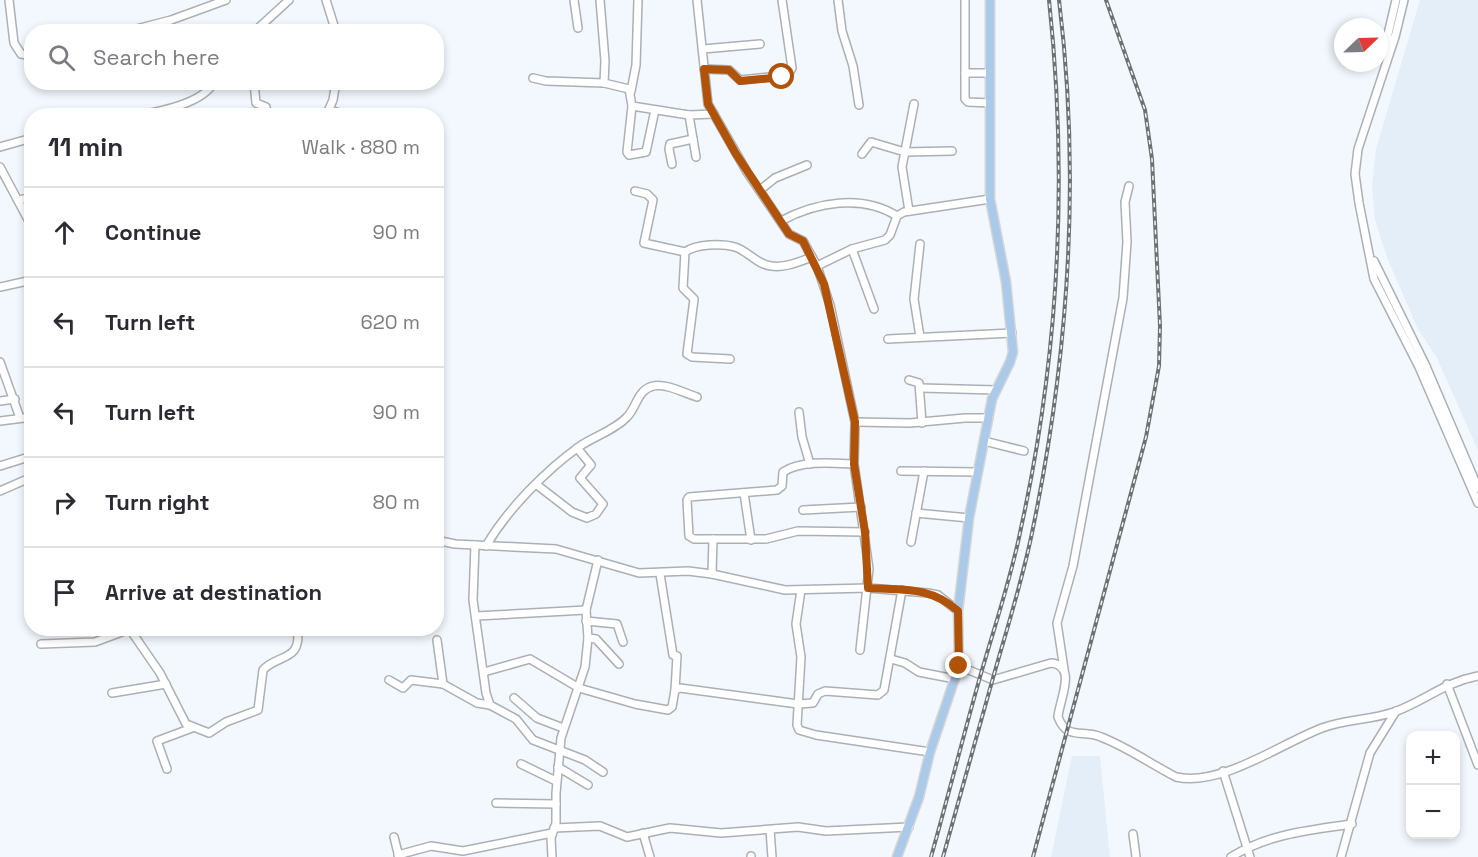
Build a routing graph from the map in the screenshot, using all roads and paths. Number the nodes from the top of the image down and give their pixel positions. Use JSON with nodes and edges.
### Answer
{"nodes":[{"id":1,"x":9,"y":0,"type":"edge"},
{"id":2,"x":226,"y":0,"type":"edge"},
{"id":3,"x":289,"y":0,"type":"edge"},
{"id":4,"x":326,"y":0,"type":"edge"},
{"id":5,"x":574,"y":0,"type":"edge"},
{"id":6,"x":600,"y":0,"type":"edge"},
{"id":7,"x":638,"y":0,"type":"edge"},
{"id":8,"x":697,"y":0,"type":"edge"},
{"id":9,"x":782,"y":0,"type":"edge"},
{"id":10,"x":838,"y":0,"type":"edge"},
{"id":11,"x":965,"y":0,"type":"edge"},
{"id":12,"x":990,"y":0,"type":"edge"},
{"id":13,"x":1395,"y":0,"type":"edge"},
{"id":14,"x":1404,"y":0,"type":"edge"},
{"id":15,"x":208,"y":3,"type":"edge"},
{"id":16,"x":156,"y":24,"type":"edge"},
{"id":17,"x":263,"y":24,"type":"edge"},
{"id":18,"x":334,"y":24,"type":"edge"},
{"id":19,"x":578,"y":28,"type":"dead end"},
{"id":20,"x":759,"y":44,"type":"dead end"},
{"id":21,"x":703,"y":49,"type":"junction"},
{"id":22,"x":24,"y":55,"type":"edge"},
{"id":23,"x":1389,"y":55,"type":"junction"},
{"id":24,"x":704,"y":69,"type":"junction"},
{"id":25,"x":965,"y":73,"type":"junction"},
{"id":26,"x":990,"y":74,"type":"junction"},
{"id":27,"x":533,"y":78,"type":"dead end"},
{"id":28,"x":604,"y":83,"type":"junction"},
{"id":29,"x":209,"y":90,"type":"edge"},
{"id":30,"x":255,"y":90,"type":"edge"},
{"id":31,"x":334,"y":90,"type":"edge"},
{"id":32,"x":631,"y":91,"type":"junction"},
{"id":33,"x":914,"y":104,"type":"dead end"},
{"id":34,"x":990,"y":104,"type":"junction"},
{"id":35,"x":859,"y":105,"type":"dead end"},
{"id":36,"x":632,"y":106,"type":"junction"},
{"id":37,"x":175,"y":107,"type":"joint"},
{"id":38,"x":172,"y":108,"type":"edge"},
{"id":39,"x":266,"y":108,"type":"edge"},
{"id":40,"x":329,"y":108,"type":"edge"},
{"id":41,"x":655,"y":110,"type":"junction"},
{"id":42,"x":714,"y":114,"type":"junction"},
{"id":43,"x":689,"y":115,"type":"junction"},
{"id":44,"x":693,"y":139,"type":"junction"},
{"id":45,"x":24,"y":140,"type":"edge"},
{"id":46,"x":0,"y":147,"type":"edge"},
{"id":47,"x":952,"y":151,"type":"dead end"},
{"id":48,"x":905,"y":152,"type":"junction"},
{"id":49,"x":862,"y":154,"type":"dead end"},
{"id":50,"x":696,"y":157,"type":"dead end"},
{"id":51,"x":672,"y":164,"type":"dead end"},
{"id":52,"x":807,"y":165,"type":"dead end"},
{"id":53,"x":0,"y":167,"type":"edge"},
{"id":54,"x":4,"y":185,"type":"edge"},
{"id":55,"x":1128,"y":186,"type":"dead end"},
{"id":56,"x":760,"y":190,"type":"junction"},
{"id":57,"x":635,"y":191,"type":"dead end"},
{"id":58,"x":24,"y":199,"type":"edge"},
{"id":59,"x":990,"y":199,"type":"junction"},
{"id":60,"x":19,"y":200,"type":"junction"},
{"id":61,"x":24,"y":210,"type":"edge"},
{"id":62,"x":909,"y":211,"type":"junction"},
{"id":63,"x":897,"y":216,"type":"junction"},
{"id":64,"x":781,"y":221,"type":"junction"},
{"id":65,"x":1365,"y":240,"type":"junction"},
{"id":66,"x":920,"y":244,"type":"dead end"},
{"id":67,"x":852,"y":249,"type":"junction"},
{"id":68,"x":685,"y":252,"type":"junction"},
{"id":69,"x":812,"y":257,"type":"junction"},
{"id":70,"x":817,"y":266,"type":"junction"},
{"id":71,"x":24,"y":282,"type":"edge"},
{"id":72,"x":0,"y":287,"type":"edge"},
{"id":73,"x":874,"y":309,"type":"dead end"},
{"id":74,"x":1012,"y":333,"type":"junction"},
{"id":75,"x":920,"y":337,"type":"junction"},
{"id":76,"x":888,"y":339,"type":"dead end"},
{"id":77,"x":730,"y":359,"type":"dead end"},
{"id":78,"x":0,"y":365,"type":"edge"},
{"id":79,"x":909,"y":380,"type":"dead end"},
{"id":80,"x":921,"y":388,"type":"junction"},
{"id":81,"x":996,"y":390,"type":"junction"},
{"id":82,"x":697,"y":397,"type":"dead end"},
{"id":83,"x":15,"y":399,"type":"junction"},
{"id":84,"x":0,"y":401,"type":"edge"},
{"id":85,"x":799,"y":411,"type":"dead end"},
{"id":86,"x":20,"y":418,"type":"junction"},
{"id":87,"x":24,"y":418,"type":"edge"},
{"id":88,"x":989,"y":418,"type":"junction"},
{"id":89,"x":0,"y":421,"type":"edge"},
{"id":90,"x":855,"y":422,"type":"junction"},
{"id":91,"x":922,"y":423,"type":"junction"},
{"id":92,"x":984,"y":441,"type":"junction"},
{"id":93,"x":577,"y":448,"type":"junction"},
{"id":94,"x":1024,"y":451,"type":"dead end"},
{"id":95,"x":24,"y":458,"type":"edge"},
{"id":96,"x":810,"y":464,"type":"junction"},
{"id":97,"x":854,"y":464,"type":"junction"},
{"id":98,"x":0,"y":466,"type":"edge"},
{"id":99,"x":901,"y":471,"type":"dead end"},
{"id":100,"x":924,"y":471,"type":"junction"},
{"id":101,"x":977,"y":472,"type":"junction"},
{"id":102,"x":24,"y":480,"type":"edge"},
{"id":103,"x":537,"y":485,"type":"junction"},
{"id":104,"x":1478,"y":488,"type":"edge"},
{"id":105,"x":0,"y":491,"type":"edge"},
{"id":106,"x":744,"y":493,"type":"junction"},
{"id":107,"x":1478,"y":503,"type":"edge"},
{"id":108,"x":861,"y":507,"type":"junction"},
{"id":109,"x":802,"y":510,"type":"dead end"},
{"id":110,"x":916,"y":513,"type":"junction"},
{"id":111,"x":969,"y":518,"type":"junction"},
{"id":112,"x":865,"y":532,"type":"junction"},
{"id":113,"x":713,"y":539,"type":"junction"},
{"id":114,"x":751,"y":540,"type":"junction"},
{"id":115,"x":444,"y":541,"type":"edge"},
{"id":116,"x":911,"y":542,"type":"dead end"},
{"id":117,"x":475,"y":545,"type":"junction"},
{"id":118,"x":486,"y":546,"type":"junction"},
{"id":119,"x":598,"y":560,"type":"junction"},
{"id":120,"x":660,"y":573,"type":"junction"},
{"id":121,"x":712,"y":574,"type":"junction"},
{"id":122,"x":868,"y":588,"type":"junction"},
{"id":123,"x":801,"y":590,"type":"junction"},
{"id":124,"x":902,"y":590,"type":"junction"},
{"id":125,"x":586,"y":610,"type":"junction"},
{"id":126,"x":958,"y":611,"type":"junction"},
{"id":127,"x":476,"y":616,"type":"junction"},
{"id":128,"x":586,"y":621,"type":"junction"},
{"id":129,"x":111,"y":636,"type":"edge"},
{"id":130,"x":134,"y":636,"type":"edge"},
{"id":131,"x":297,"y":636,"type":"edge"},
{"id":132,"x":588,"y":638,"type":"junction"},
{"id":133,"x":436,"y":640,"type":"dead end"},
{"id":134,"x":623,"y":642,"type":"dead end"},
{"id":135,"x":41,"y":644,"type":"dead end"},
{"id":136,"x":860,"y":650,"type":"dead end"},
{"id":137,"x":891,"y":659,"type":"junction"},
{"id":138,"x":619,"y":663,"type":"dead end"},
{"id":139,"x":959,"y":666,"type":"junction"},
{"id":140,"x":1064,"y":669,"type":"junction"},
{"id":141,"x":484,"y":672,"type":"junction"},
{"id":142,"x":1478,"y":676,"type":"edge"},
{"id":143,"x":955,"y":679,"type":"junction"},
{"id":144,"x":389,"y":680,"type":"dead end"},
{"id":145,"x":166,"y":684,"type":"junction"},
{"id":146,"x":443,"y":684,"type":"junction"},
{"id":147,"x":1447,"y":684,"type":"junction"},
{"id":148,"x":579,"y":688,"type":"junction"},
{"id":149,"x":675,"y":690,"type":"junction"},
{"id":150,"x":112,"y":693,"type":"dead end"},
{"id":151,"x":514,"y":698,"type":"dead end"},
{"id":152,"x":798,"y":704,"type":"junction"},
{"id":153,"x":490,"y":705,"type":"junction"},
{"id":154,"x":1396,"y":711,"type":"junction"},
{"id":155,"x":192,"y":728,"type":"junction"},
{"id":156,"x":563,"y":729,"type":"junction"},
{"id":157,"x":560,"y":750,"type":"junction"},
{"id":158,"x":930,"y":752,"type":"junction"},
{"id":159,"x":521,"y":764,"type":"dead end"},
{"id":160,"x":1478,"y":765,"type":"edge"},
{"id":161,"x":558,"y":767,"type":"junction"},
{"id":162,"x":167,"y":769,"type":"dead end"},
{"id":163,"x":1223,"y":771,"type":"junction"},
{"id":164,"x":603,"y":772,"type":"dead end"},
{"id":165,"x":556,"y":781,"type":"junction"},
{"id":166,"x":588,"y":785,"type":"dead end"},
{"id":167,"x":496,"y":803,"type":"dead end"},
{"id":168,"x":556,"y":804,"type":"junction"},
{"id":169,"x":1352,"y":824,"type":"junction"},
{"id":170,"x":909,"y":827,"type":"junction"},
{"id":171,"x":770,"y":830,"type":"junction"},
{"id":172,"x":553,"y":831,"type":"junction"},
{"id":173,"x":643,"y":833,"type":"junction"},
{"id":174,"x":1133,"y":834,"type":"dead end"},
{"id":175,"x":394,"y":837,"type":"dead end"},
{"id":176,"x":1246,"y":848,"type":"junction"},
{"id":177,"x":1344,"y":848,"type":"junction"},
{"id":178,"x":398,"y":856,"type":"edge"},
{"id":179,"x":552,"y":857,"type":"edge"},
{"id":180,"x":650,"y":857,"type":"edge"},
{"id":181,"x":772,"y":857,"type":"edge"},
{"id":182,"x":897,"y":857,"type":"edge"},
{"id":183,"x":1136,"y":857,"type":"edge"},
{"id":184,"x":1231,"y":857,"type":"edge"},
{"id":185,"x":1250,"y":857,"type":"edge"},
{"id":186,"x":1341,"y":857,"type":"edge"},
{"id":187,"x":1349,"y":857,"type":"edge"}],
"edges":[{"from":1,"to":22,"type":"street"},
{"from":2,"to":15,"type":"street"},
{"from":3,"to":17,"type":"street"},
{"from":4,"to":18,"type":"street"},
{"from":5,"to":19,"type":"street"},
{"from":6,"to":28,"type":"street"},
{"from":7,"to":32,"type":"street"},
{"from":8,"to":21,"type":"street"},
{"from":9,"to":24,"type":"street"},
{"from":10,"to":35,"type":"street"},
{"from":11,"to":25,"type":"street"},
{"from":12,"to":26,"type":"main road"},
{"from":13,"to":23,"type":"street"},
{"from":14,"to":23,"type":"street"},
{"from":15,"to":16,"type":"street"},
{"from":20,"to":21,"type":"street"},
{"from":21,"to":24,"type":"street"},
{"from":23,"to":65,"type":"street"},
{"from":24,"to":42,"type":"street"},
{"from":25,"to":26,"type":"street"},
{"from":25,"to":34,"type":"street"},
{"from":26,"to":34,"type":"main road"},
{"from":27,"to":28,"type":"street"},
{"from":28,"to":32,"type":"street"},
{"from":29,"to":37,"type":"street"},
{"from":30,"to":39,"type":"street"},
{"from":31,"to":40,"type":"street"},
{"from":32,"to":36,"type":"street"},
{"from":33,"to":48,"type":"street"},
{"from":34,"to":59,"type":"main road"},
{"from":36,"to":41,"type":"street"},
{"from":36,"to":41,"type":"street"},
{"from":37,"to":38,"type":"street"},
{"from":41,"to":43,"type":"street"},
{"from":42,"to":43,"type":"street"},
{"from":42,"to":56,"type":"street"},
{"from":43,"to":44,"type":"street"},
{"from":44,"to":50,"type":"street"},
{"from":44,"to":51,"type":"street"},
{"from":45,"to":46,"type":"street"},
{"from":47,"to":48,"type":"street"},
{"from":48,"to":49,"type":"street"},
{"from":48,"to":62,"type":"street"},
{"from":52,"to":56,"type":"street"},
{"from":53,"to":54,"type":"street"},
{"from":54,"to":60,"type":"street"},
{"from":55,"to":140,"type":"street"},
{"from":56,"to":64,"type":"street"},
{"from":57,"to":68,"type":"street"},
{"from":58,"to":60,"type":"street"},
{"from":59,"to":62,"type":"street"},
{"from":59,"to":74,"type":"main road"},
{"from":60,"to":61,"type":"street"},
{"from":62,"to":63,"type":"street"},
{"from":63,"to":64,"type":"street"},
{"from":63,"to":67,"type":"street"},
{"from":64,"to":69,"type":"street"},
{"from":65,"to":104,"type":"street"},
{"from":65,"to":107,"type":"street"},
{"from":66,"to":75,"type":"street"},
{"from":67,"to":70,"type":"street"},
{"from":67,"to":73,"type":"street"},
{"from":68,"to":69,"type":"street"},
{"from":68,"to":77,"type":"street"},
{"from":69,"to":70,"type":"street"},
{"from":70,"to":90,"type":"street"},
{"from":71,"to":72,"type":"street"},
{"from":74,"to":75,"type":"street"},
{"from":74,"to":81,"type":"main road"},
{"from":75,"to":76,"type":"street"},
{"from":78,"to":83,"type":"street"},
{"from":79,"to":80,"type":"street"},
{"from":80,"to":81,"type":"street"},
{"from":80,"to":91,"type":"street"},
{"from":81,"to":88,"type":"main road"},
{"from":82,"to":93,"type":"street"},
{"from":83,"to":84,"type":"street"},
{"from":83,"to":86,"type":"street"},
{"from":85,"to":96,"type":"street"},
{"from":86,"to":87,"type":"street"},
{"from":86,"to":89,"type":"street"},
{"from":88,"to":91,"type":"street"},
{"from":88,"to":92,"type":"main road"},
{"from":90,"to":91,"type":"street"},
{"from":90,"to":97,"type":"street"},
{"from":92,"to":94,"type":"street"},
{"from":92,"to":101,"type":"main road"},
{"from":93,"to":103,"type":"street"},
{"from":93,"to":103,"type":"street"},
{"from":95,"to":98,"type":"street"},
{"from":96,"to":97,"type":"street"},
{"from":96,"to":106,"type":"street"},
{"from":97,"to":108,"type":"street"},
{"from":99,"to":100,"type":"street"},
{"from":100,"to":101,"type":"street"},
{"from":100,"to":110,"type":"street"},
{"from":101,"to":111,"type":"main road"},
{"from":102,"to":105,"type":"street"},
{"from":103,"to":118,"type":"street"},
{"from":106,"to":113,"type":"street"},
{"from":106,"to":114,"type":"street"},
{"from":108,"to":109,"type":"street"},
{"from":108,"to":112,"type":"street"},
{"from":110,"to":111,"type":"street"},
{"from":110,"to":116,"type":"street"},
{"from":111,"to":126,"type":"main road"},
{"from":112,"to":114,"type":"street"},
{"from":112,"to":122,"type":"street"},
{"from":113,"to":114,"type":"street"},
{"from":113,"to":121,"type":"street"},
{"from":115,"to":117,"type":"street"},
{"from":117,"to":118,"type":"street"},
{"from":117,"to":127,"type":"street"},
{"from":118,"to":119,"type":"street"},
{"from":119,"to":120,"type":"street"},
{"from":119,"to":125,"type":"street"},
{"from":120,"to":121,"type":"street"},
{"from":120,"to":149,"type":"street"},
{"from":121,"to":123,"type":"street"},
{"from":122,"to":123,"type":"street"},
{"from":122,"to":124,"type":"street"},
{"from":122,"to":136,"type":"street"},
{"from":123,"to":152,"type":"street"},
{"from":124,"to":126,"type":"street"},
{"from":124,"to":137,"type":"street"},
{"from":125,"to":127,"type":"street"},
{"from":125,"to":128,"type":"street"},
{"from":126,"to":139,"type":"main road"},
{"from":127,"to":141,"type":"street"},
{"from":128,"to":132,"type":"street"},
{"from":128,"to":134,"type":"street"},
{"from":129,"to":135,"type":"street"},
{"from":130,"to":145,"type":"street"},
{"from":131,"to":155,"type":"street"},
{"from":132,"to":138,"type":"street"},
{"from":132,"to":148,"type":"street"},
{"from":133,"to":146,"type":"street"},
{"from":137,"to":143,"type":"street"},
{"from":137,"to":152,"type":"street"},
{"from":139,"to":140,"type":"street"},
{"from":139,"to":143,"type":"main road"},
{"from":140,"to":163,"type":"street"},
{"from":141,"to":148,"type":"street"},
{"from":141,"to":153,"type":"street"},
{"from":142,"to":147,"type":"street"},
{"from":143,"to":158,"type":"main road"},
{"from":144,"to":146,"type":"street"},
{"from":145,"to":150,"type":"street"},
{"from":145,"to":155,"type":"street"},
{"from":146,"to":153,"type":"street"},
{"from":147,"to":154,"type":"street"},
{"from":147,"to":160,"type":"street"},
{"from":148,"to":149,"type":"street"},
{"from":148,"to":156,"type":"street"},
{"from":149,"to":152,"type":"street"},
{"from":151,"to":156,"type":"street"},
{"from":152,"to":158,"type":"street"},
{"from":153,"to":157,"type":"street"},
{"from":154,"to":163,"type":"street"},
{"from":154,"to":169,"type":"street"},
{"from":155,"to":162,"type":"street"},
{"from":156,"to":157,"type":"street"},
{"from":157,"to":161,"type":"street"},
{"from":157,"to":164,"type":"street"},
{"from":158,"to":170,"type":"main road"},
{"from":159,"to":165,"type":"street"},
{"from":161,"to":165,"type":"street"},
{"from":161,"to":166,"type":"street"},
{"from":163,"to":176,"type":"street"},
{"from":165,"to":168,"type":"street"},
{"from":167,"to":168,"type":"street"},
{"from":168,"to":172,"type":"street"},
{"from":169,"to":176,"type":"street"},
{"from":169,"to":177,"type":"street"},
{"from":170,"to":171,"type":"street"},
{"from":170,"to":182,"type":"main road"},
{"from":171,"to":173,"type":"street"},
{"from":171,"to":181,"type":"street"},
{"from":172,"to":173,"type":"street"},
{"from":172,"to":178,"type":"street"},
{"from":172,"to":179,"type":"street"},
{"from":173,"to":180,"type":"street"},
{"from":174,"to":183,"type":"street"},
{"from":175,"to":178,"type":"street"},
{"from":176,"to":184,"type":"street"},
{"from":176,"to":185,"type":"street"},
{"from":177,"to":186,"type":"street"},
{"from":177,"to":187,"type":"street"}]}
